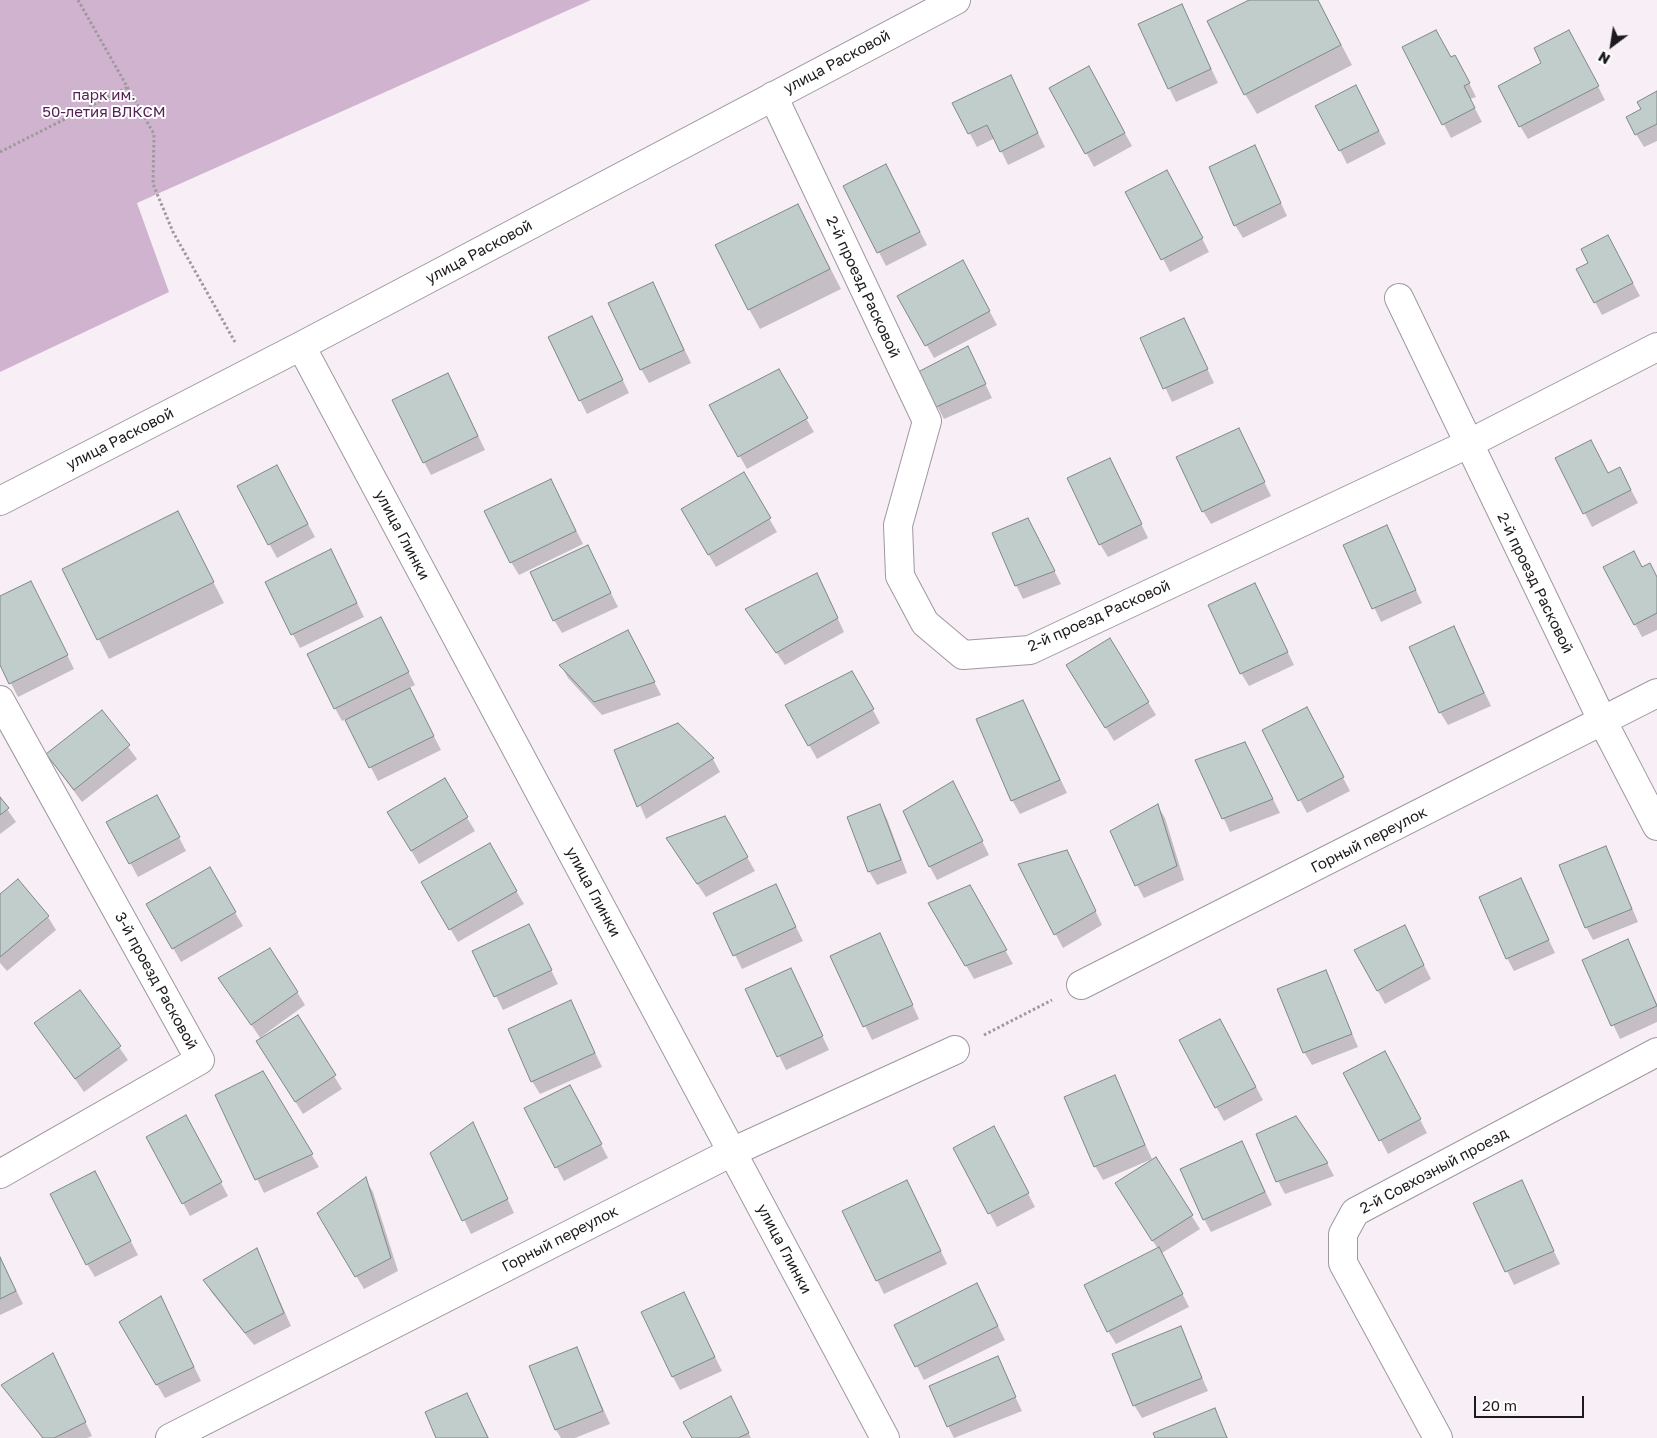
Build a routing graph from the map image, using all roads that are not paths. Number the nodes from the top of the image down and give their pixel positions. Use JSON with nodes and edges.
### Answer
{"nodes":[{"id":1,"x":956,"y":0,"type":"edge"},
{"id":2,"x":773,"y":96,"type":"junction"},
{"id":3,"x":1399,"y":298,"type":"dead end"},
{"id":4,"x":301,"y":346,"type":"junction"},
{"id":5,"x":1657,"y":347,"type":"edge"},
{"id":6,"x":1468,"y":444,"type":"junction"},
{"id":7,"x":0,"y":501,"type":"edge"},
{"id":8,"x":1657,"y":693,"type":"edge"},
{"id":9,"x":0,"y":700,"type":"edge"},
{"id":10,"x":1603,"y":722,"type":"junction"},
{"id":11,"x":1657,"y":826,"type":"edge"},
{"id":12,"x":1081,"y":985,"type":"road end"},
{"id":13,"x":955,"y":1050,"type":"road end"},
{"id":14,"x":1657,"y":1052,"type":"edge"},
{"id":15,"x":732,"y":1152,"type":"junction"},
{"id":16,"x":0,"y":1174,"type":"edge"},
{"id":17,"x":170,"y":1438,"type":"edge"},
{"id":18,"x":885,"y":1438,"type":"edge"},
{"id":19,"x":1438,"y":1438,"type":"edge"}],
"edges":[{"from":1,"to":2,"type":"street","name":"улица Расковой"},
{"from":2,"to":4,"type":"street","name":"улица Расковой"},
{"from":2,"to":6,"type":"street","name":"2-й проезд Расковой"},
{"from":3,"to":6,"type":"street","name":"2-й проезд Расковой"},
{"from":4,"to":7,"type":"street","name":"улица Расковой"},
{"from":4,"to":15,"type":"street","name":"улица Глинки"},
{"from":5,"to":6,"type":"street","name":"2-й проезд Расковой"},
{"from":6,"to":10,"type":"street","name":"2-й проезд Расковой"},
{"from":8,"to":10,"type":"street","name":"Горный переулок"},
{"from":9,"to":16,"type":"street","name":"3-й проезд Расковой"},
{"from":10,"to":11,"type":"street"},
{"from":10,"to":12,"type":"street","name":"Горный переулок"},
{"from":13,"to":15,"type":"street","name":"Горный переулок"},
{"from":14,"to":19,"type":"street","name":"2-й Совхозный проезд"},
{"from":15,"to":17,"type":"street","name":"Горный переулок"},
{"from":15,"to":18,"type":"street","name":"улица Глинки"}]}
